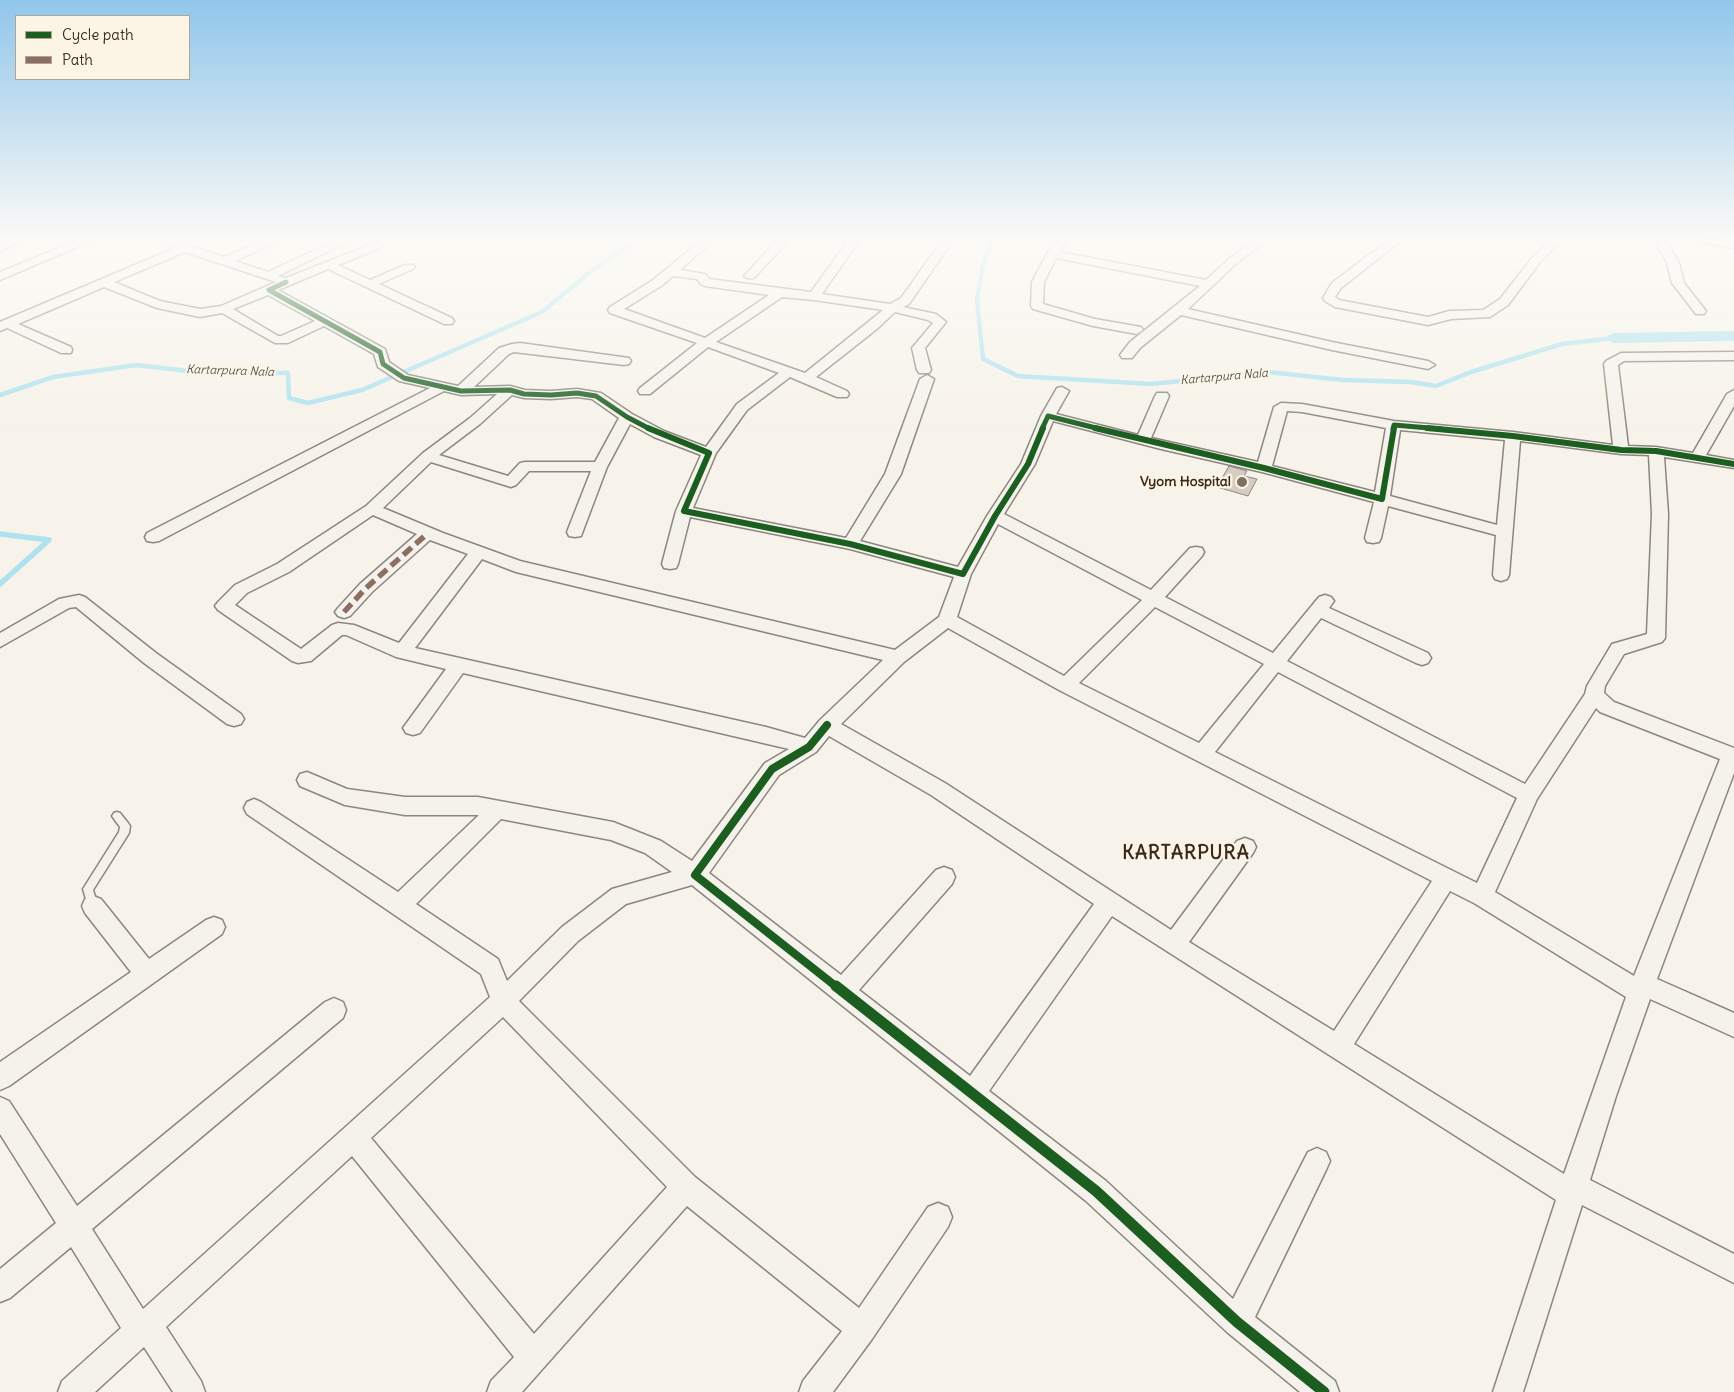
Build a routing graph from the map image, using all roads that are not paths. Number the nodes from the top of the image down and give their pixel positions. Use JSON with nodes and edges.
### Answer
{"nodes":[{"id":1,"x":56,"y":304,"type":"edge"},
{"id":2,"x":157,"y":304,"type":"edge"},
{"id":3,"x":236,"y":304,"type":"edge"},
{"id":4,"x":294,"y":304,"type":"edge"},
{"id":5,"x":412,"y":304,"type":"edge"},
{"id":6,"x":623,"y":304,"type":"edge"},
{"id":7,"x":764,"y":304,"type":"edge"},
{"id":8,"x":866,"y":304,"type":"edge"},
{"id":9,"x":900,"y":304,"type":"edge"},
{"id":10,"x":1037,"y":304,"type":"edge"},
{"id":11,"x":1184,"y":304,"type":"edge"},
{"id":12,"x":1340,"y":304,"type":"edge"},
{"id":13,"x":1501,"y":304,"type":"edge"},
{"id":14,"x":1694,"y":304,"type":"edge"},
{"id":15,"x":892,"y":308,"type":"junction"},
{"id":16,"x":224,"y":309,"type":"junction"},
{"id":17,"x":1177,"y":310,"type":"junction"},
{"id":18,"x":1700,"y":311,"type":"dead end"},
{"id":19,"x":325,"y":321,"type":"junction"},
{"id":20,"x":448,"y":321,"type":"dead end"},
{"id":21,"x":4,"y":326,"type":"edge"},
{"id":22,"x":1137,"y":330,"type":"dead end"},
{"id":23,"x":705,"y":343,"type":"junction"},
{"id":24,"x":66,"y":350,"type":"dead end"},
{"id":25,"x":1126,"y":355,"type":"dead end"},
{"id":26,"x":1733,"y":358,"type":"edge"},
{"id":27,"x":624,"y":362,"type":"dead end"},
{"id":28,"x":383,"y":364,"type":"joint"},
{"id":29,"x":1428,"y":365,"type":"dead end"},
{"id":30,"x":788,"y":372,"type":"junction"},
{"id":31,"x":807,"y":378,"type":"junction"},
{"id":32,"x":442,"y":387,"type":"junction"},
{"id":33,"x":510,"y":390,"type":"junction"},
{"id":34,"x":1062,"y":390,"type":"dead end"},
{"id":35,"x":461,"y":391,"type":"junction"},
{"id":36,"x":645,"y":391,"type":"dead end"},
{"id":37,"x":842,"y":394,"type":"dead end"},
{"id":38,"x":1734,"y":394,"type":"edge"},
{"id":39,"x":1162,"y":396,"type":"dead end"},
{"id":40,"x":1048,"y":416,"type":"junction"},
{"id":41,"x":626,"y":417,"type":"junction"},
{"id":42,"x":1394,"y":426,"type":"junction"},
{"id":43,"x":1514,"y":436,"type":"junction"},
{"id":44,"x":1144,"y":440,"type":"junction"},
{"id":45,"x":1621,"y":450,"type":"junction"},
{"id":46,"x":1656,"y":451,"type":"junction"},
{"id":47,"x":709,"y":453,"type":"junction"},
{"id":48,"x":428,"y":456,"type":"junction"},
{"id":49,"x":1697,"y":458,"type":"junction"},
{"id":50,"x":1734,"y":464,"type":"edge"},
{"id":51,"x":600,"y":467,"type":"junction"},
{"id":52,"x":1264,"y":468,"type":"junction"},
{"id":53,"x":1382,"y":499,"type":"junction"},
{"id":54,"x":372,"y":509,"type":"junction"},
{"id":55,"x":684,"y":512,"type":"junction"},
{"id":56,"x":995,"y":516,"type":"junction"},
{"id":57,"x":575,"y":532,"type":"dead end"},
{"id":58,"x":1505,"y":532,"type":"junction"},
{"id":59,"x":428,"y":533,"type":"junction"},
{"id":60,"x":152,"y":537,"type":"dead end"},
{"id":61,"x":1373,"y":538,"type":"dead end"},
{"id":62,"x":850,"y":544,"type":"junction"},
{"id":63,"x":478,"y":552,"type":"junction"},
{"id":64,"x":1196,"y":552,"type":"dead end"},
{"id":65,"x":670,"y":564,"type":"dead end"},
{"id":66,"x":963,"y":574,"type":"junction"},
{"id":67,"x":1501,"y":575,"type":"dead end"},
{"id":68,"x":1154,"y":598,"type":"junction"},
{"id":69,"x":344,"y":612,"type":"dead end"},
{"id":70,"x":947,"y":620,"type":"junction"},
{"id":71,"x":0,"y":641,"type":"edge"},
{"id":72,"x":402,"y":652,"type":"junction"},
{"id":73,"x":898,"y":657,"type":"junction"},
{"id":74,"x":1422,"y":658,"type":"dead end"},
{"id":75,"x":1276,"y":662,"type":"junction"},
{"id":76,"x":458,"y":666,"type":"junction"},
{"id":77,"x":1066,"y":685,"type":"junction"},
{"id":78,"x":1594,"y":695,"type":"junction"},
{"id":79,"x":234,"y":719,"type":"dead end"},
{"id":80,"x":827,"y":725,"type":"junction"},
{"id":81,"x":412,"y":728,"type":"dead end"},
{"id":82,"x":809,"y":747,"type":"junction"},
{"id":83,"x":1202,"y":754,"type":"junction"},
{"id":84,"x":1732,"y":755,"type":"edge"},
{"id":85,"x":307,"y":780,"type":"dead end"},
{"id":86,"x":1529,"y":795,"type":"junction"},
{"id":87,"x":254,"y":808,"type":"dead end"},
{"id":88,"x":498,"y":809,"type":"junction"},
{"id":89,"x":117,"y":816,"type":"dead end"},
{"id":90,"x":1244,"y":847,"type":"dead end"},
{"id":91,"x":694,"y":874,"type":"junction"},
{"id":92,"x":944,"y":878,"type":"dead end"},
{"id":93,"x":1446,"y":878,"type":"junction"},
{"id":94,"x":1482,"y":896,"type":"junction"},
{"id":95,"x":1109,"y":901,"type":"junction"},
{"id":96,"x":400,"y":904,"type":"junction"},
{"id":97,"x":93,"y":906,"type":"joint"},
{"id":98,"x":214,"y":927,"type":"dead end"},
{"id":99,"x":1174,"y":944,"type":"junction"},
{"id":100,"x":147,"y":974,"type":"junction"},
{"id":101,"x":1642,"y":988,"type":"junction"},
{"id":102,"x":842,"y":991,"type":"junction"},
{"id":103,"x":503,"y":1002,"type":"junction"},
{"id":104,"x":334,"y":1010,"type":"dead end"},
{"id":105,"x":1734,"y":1025,"type":"edge"},
{"id":106,"x":1338,"y":1047,"type":"junction"},
{"id":107,"x":0,"y":1077,"type":"edge"},
{"id":108,"x":972,"y":1094,"type":"junction"},
{"id":109,"x":0,"y":1110,"type":"edge"},
{"id":110,"x":353,"y":1137,"type":"junction"},
{"id":111,"x":1317,"y":1161,"type":"dead end"},
{"id":112,"x":685,"y":1187,"type":"junction"},
{"id":113,"x":1573,"y":1190,"type":"junction"},
{"id":114,"x":938,"y":1217,"type":"dead end"},
{"id":115,"x":75,"y":1227,"type":"junction"},
{"id":116,"x":1734,"y":1269,"type":"edge"},
{"id":117,"x":0,"y":1288,"type":"edge"},
{"id":118,"x":1238,"y":1322,"type":"junction"},
{"id":119,"x":144,"y":1328,"type":"junction"},
{"id":120,"x":862,"y":1330,"type":"junction"},
{"id":121,"x":533,"y":1357,"type":"junction"},
{"id":122,"x":73,"y":1392,"type":"edge"},
{"id":123,"x":190,"y":1392,"type":"edge"},
{"id":124,"x":502,"y":1392,"type":"edge"},
{"id":125,"x":814,"y":1392,"type":"edge"},
{"id":126,"x":1324,"y":1392,"type":"edge"},
{"id":127,"x":1508,"y":1392,"type":"edge"}],
"edges":[{"from":1,"to":21,"type":"street"},
{"from":2,"to":16,"type":"street"},
{"from":3,"to":16,"type":"street"},
{"from":4,"to":19,"type":"street"},
{"from":5,"to":20,"type":"street"},
{"from":6,"to":23,"type":"street"},
{"from":7,"to":23,"type":"street"},
{"from":8,"to":15,"type":"street"},
{"from":9,"to":15,"type":"street"},
{"from":10,"to":22,"type":"street"},
{"from":11,"to":17,"type":"street"},
{"from":12,"to":13,"type":"street"},
{"from":14,"to":18,"type":"street"},
{"from":15,"to":31,"type":"street"},
{"from":15,"to":62,"type":"street"},
{"from":16,"to":19,"type":"street"},
{"from":17,"to":25,"type":"street"},
{"from":17,"to":29,"type":"street"},
{"from":19,"to":28,"type":"street"},
{"from":21,"to":24,"type":"street"},
{"from":23,"to":30,"type":"street"},
{"from":23,"to":36,"type":"street"},
{"from":26,"to":45,"type":"street"},
{"from":27,"to":35,"type":"street"},
{"from":28,"to":32,"type":"street"},
{"from":30,"to":31,"type":"street"},
{"from":30,"to":47,"type":"street"},
{"from":31,"to":37,"type":"street"},
{"from":32,"to":35,"type":"street"},
{"from":32,"to":60,"type":"street"},
{"from":33,"to":35,"type":"street"},
{"from":33,"to":41,"type":"street"},
{"from":33,"to":48,"type":"street"},
{"from":34,"to":40,"type":"street"},
{"from":38,"to":49,"type":"street"},
{"from":39,"to":44,"type":"street"},
{"from":40,"to":44,"type":"street"},
{"from":40,"to":56,"type":"street"},
{"from":41,"to":47,"type":"street"},
{"from":41,"to":51,"type":"street"},
{"from":42,"to":43,"type":"street"},
{"from":42,"to":52,"type":"street"},
{"from":42,"to":53,"type":"street"},
{"from":43,"to":45,"type":"street"},
{"from":43,"to":58,"type":"street"},
{"from":44,"to":52,"type":"street"},
{"from":45,"to":46,"type":"street"},
{"from":46,"to":49,"type":"street"},
{"from":46,"to":78,"type":"street"},
{"from":47,"to":55,"type":"street"},
{"from":48,"to":51,"type":"street"},
{"from":48,"to":54,"type":"street"},
{"from":49,"to":50,"type":"street"},
{"from":51,"to":57,"type":"street"},
{"from":52,"to":53,"type":"street"},
{"from":53,"to":58,"type":"street"},
{"from":53,"to":61,"type":"street"},
{"from":54,"to":59,"type":"street"},
{"from":54,"to":72,"type":"street"},
{"from":55,"to":62,"type":"street"},
{"from":55,"to":65,"type":"street"},
{"from":56,"to":66,"type":"street"},
{"from":56,"to":68,"type":"street"},
{"from":58,"to":67,"type":"street"},
{"from":59,"to":63,"type":"street"},
{"from":59,"to":69,"type":"street"},
{"from":62,"to":66,"type":"street"},
{"from":63,"to":72,"type":"street"},
{"from":63,"to":73,"type":"street"},
{"from":64,"to":68,"type":"street"},
{"from":66,"to":70,"type":"street"},
{"from":68,"to":75,"type":"street"},
{"from":68,"to":77,"type":"street"},
{"from":70,"to":73,"type":"street"},
{"from":70,"to":77,"type":"street"},
{"from":71,"to":79,"type":"street"},
{"from":72,"to":76,"type":"street"},
{"from":73,"to":80,"type":"street"},
{"from":74,"to":75,"type":"street"},
{"from":75,"to":83,"type":"street"},
{"from":75,"to":86,"type":"street"},
{"from":76,"to":81,"type":"street"},
{"from":76,"to":82,"type":"street"},
{"from":77,"to":83,"type":"street"},
{"from":78,"to":84,"type":"street"},
{"from":78,"to":86,"type":"street"},
{"from":80,"to":82,"type":"street"},
{"from":80,"to":95,"type":"street"},
{"from":82,"to":91,"type":"street"},
{"from":83,"to":93,"type":"street"},
{"from":84,"to":101,"type":"street"},
{"from":85,"to":88,"type":"street"},
{"from":86,"to":94,"type":"street"},
{"from":87,"to":96,"type":"street"},
{"from":88,"to":91,"type":"street"},
{"from":88,"to":96,"type":"street"},
{"from":89,"to":97,"type":"lane"},
{"from":90,"to":99,"type":"street"},
{"from":91,"to":102,"type":"street"},
{"from":91,"to":103,"type":"street"},
{"from":92,"to":102,"type":"street"},
{"from":93,"to":94,"type":"street"},
{"from":93,"to":106,"type":"street"},
{"from":94,"to":101,"type":"street"},
{"from":95,"to":99,"type":"street"},
{"from":95,"to":108,"type":"street"},
{"from":96,"to":103,"type":"street"},
{"from":97,"to":100,"type":"street"},
{"from":98,"to":100,"type":"street"},
{"from":99,"to":106,"type":"street"},
{"from":100,"to":107,"type":"street"},
{"from":101,"to":105,"type":"street"},
{"from":101,"to":113,"type":"street"},
{"from":102,"to":108,"type":"street"},
{"from":103,"to":110,"type":"street"},
{"from":103,"to":112,"type":"street"},
{"from":104,"to":115,"type":"street"},
{"from":106,"to":113,"type":"street"},
{"from":108,"to":118,"type":"street"},
{"from":109,"to":115,"type":"street"},
{"from":110,"to":119,"type":"street"},
{"from":110,"to":121,"type":"street"},
{"from":111,"to":118,"type":"street"},
{"from":112,"to":120,"type":"street"},
{"from":112,"to":121,"type":"street"},
{"from":113,"to":116,"type":"street"},
{"from":113,"to":127,"type":"street"},
{"from":114,"to":120,"type":"street"},
{"from":115,"to":117,"type":"street"},
{"from":115,"to":119,"type":"street"},
{"from":118,"to":126,"type":"street"},
{"from":119,"to":122,"type":"street"},
{"from":119,"to":123,"type":"street"},
{"from":120,"to":125,"type":"street"},
{"from":121,"to":124,"type":"street"}]}
